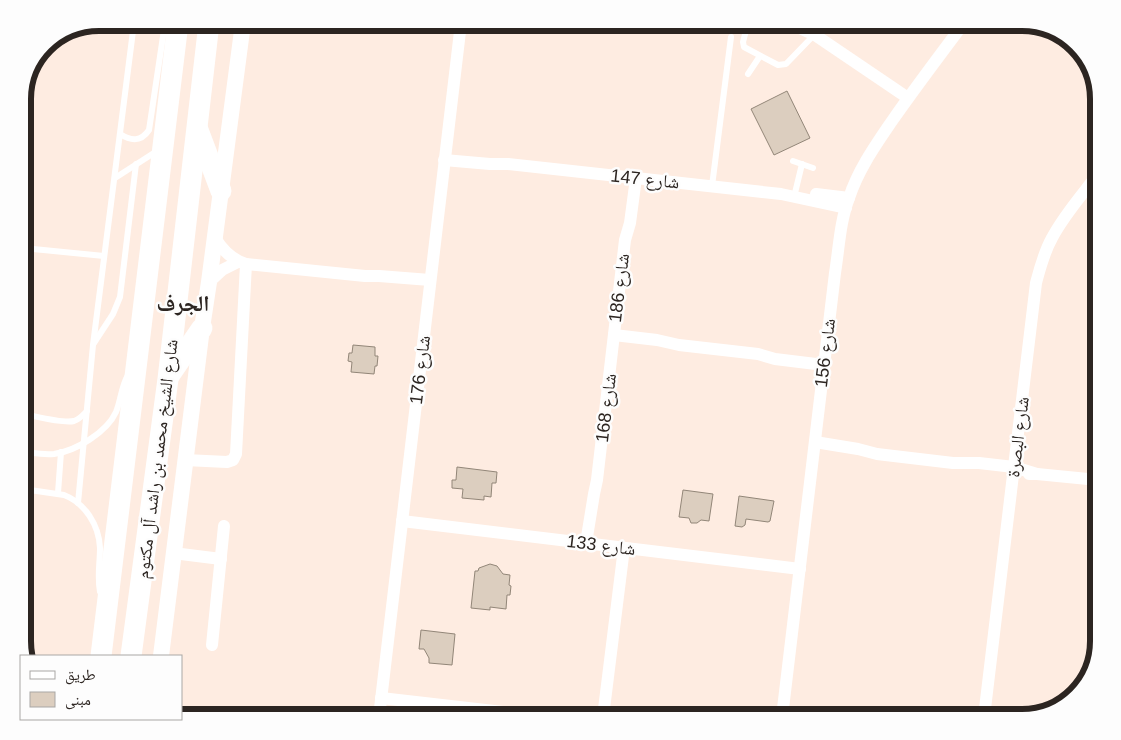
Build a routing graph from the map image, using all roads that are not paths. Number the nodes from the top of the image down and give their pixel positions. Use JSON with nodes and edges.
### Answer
{"nodes":[{"id":1,"x":133,"y":31,"type":"edge"},
{"id":2,"x":164,"y":31,"type":"edge"},
{"id":3,"x":177,"y":31,"type":"edge"},
{"id":4,"x":208,"y":31,"type":"edge"},
{"id":5,"x":241,"y":31,"type":"edge"},
{"id":6,"x":460,"y":31,"type":"edge"},
{"id":7,"x":746,"y":31,"type":"edge"},
{"id":8,"x":807,"y":31,"type":"edge"},
{"id":9,"x":957,"y":31,"type":"edge"},
{"id":10,"x":815,"y":35,"type":"junction"},
{"id":11,"x":731,"y":37,"type":"dead end"},
{"id":12,"x":760,"y":56,"type":"junction"},
{"id":13,"x":748,"y":74,"type":"dead end"},
{"id":14,"x":908,"y":98,"type":"junction"},
{"id":15,"x":196,"y":127,"type":"junction"},
{"id":16,"x":120,"y":134,"type":"junction"},
{"id":17,"x":163,"y":148,"type":"junction"},
{"id":18,"x":445,"y":156,"type":"junction"},
{"id":19,"x":794,"y":161,"type":"dead end"},
{"id":20,"x":136,"y":164,"type":"junction"},
{"id":21,"x":802,"y":164,"type":"junction"},
{"id":22,"x":812,"y":168,"type":"dead end"},
{"id":23,"x":631,"y":177,"type":"junction"},
{"id":24,"x":115,"y":178,"type":"junction"},
{"id":25,"x":1090,"y":185,"type":"edge"},
{"id":26,"x":712,"y":186,"type":"junction"},
{"id":27,"x":221,"y":191,"type":"junction"},
{"id":28,"x":782,"y":194,"type":"junction"},
{"id":29,"x":795,"y":194,"type":"junction"},
{"id":30,"x":847,"y":203,"type":"junction"},
{"id":31,"x":215,"y":238,"type":"junction"},
{"id":32,"x":31,"y":249,"type":"edge"},
{"id":33,"x":104,"y":256,"type":"junction"},
{"id":34,"x":242,"y":263,"type":"junction"},
{"id":35,"x":210,"y":282,"type":"junction"},
{"id":36,"x":430,"y":284,"type":"junction"},
{"id":37,"x":202,"y":328,"type":"junction"},
{"id":38,"x":614,"y":339,"type":"junction"},
{"id":39,"x":93,"y":345,"type":"junction"},
{"id":40,"x":824,"y":361,"type":"junction"},
{"id":41,"x":135,"y":367,"type":"junction"},
{"id":42,"x":168,"y":379,"type":"junction"},
{"id":43,"x":87,"y":410,"type":"junction"},
{"id":44,"x":31,"y":415,"type":"edge"},
{"id":45,"x":85,"y":442,"type":"junction"},
{"id":46,"x":814,"y":446,"type":"junction"},
{"id":47,"x":61,"y":452,"type":"junction"},
{"id":48,"x":31,"y":453,"type":"edge"},
{"id":49,"x":185,"y":460,"type":"junction"},
{"id":50,"x":1014,"y":470,"type":"junction"},
{"id":51,"x":1090,"y":479,"type":"edge"},
{"id":52,"x":31,"y":490,"type":"edge"},
{"id":53,"x":58,"y":494,"type":"junction"},
{"id":54,"x":78,"y":503,"type":"junction"},
{"id":55,"x":402,"y":521,"type":"junction"},
{"id":56,"x":224,"y":526,"type":"dead end"},
{"id":57,"x":591,"y":544,"type":"junction"},
{"id":58,"x":624,"y":548,"type":"junction"},
{"id":59,"x":173,"y":553,"type":"junction"},
{"id":60,"x":221,"y":559,"type":"junction"},
{"id":61,"x":800,"y":569,"type":"junction"},
{"id":62,"x":106,"y":609,"type":"junction"},
{"id":63,"x":212,"y":645,"type":"dead end"},
{"id":64,"x":101,"y":655,"type":"edge"},
{"id":65,"x":131,"y":655,"type":"edge"},
{"id":66,"x":161,"y":655,"type":"edge"},
{"id":67,"x":382,"y":698,"type":"junction"},
{"id":68,"x":380,"y":709,"type":"edge"},
{"id":69,"x":473,"y":709,"type":"edge"},
{"id":70,"x":604,"y":709,"type":"edge"},
{"id":71,"x":783,"y":709,"type":"edge"},
{"id":72,"x":985,"y":709,"type":"edge"}],
"edges":[{"from":1,"to":16,"type":"lane"},
{"from":2,"to":16,"type":"lane"},
{"from":3,"to":17,"type":"highway","name":"شارع الشيخ محمد بن راشد آل مكتوم"},
{"from":4,"to":15,"type":"highway","name":"شارع الشيخ محمد بن راشد آل مكتوم"},
{"from":5,"to":27,"type":"street"},
{"from":6,"to":18,"type":"street","name":"شارع 176"},
{"from":7,"to":12,"type":"lane"},
{"from":8,"to":10,"type":"street"},
{"from":9,"to":14,"type":"street","name":"شارع 156"},
{"from":10,"to":12,"type":"lane"},
{"from":10,"to":14,"type":"street"},
{"from":11,"to":26,"type":"lane"},
{"from":12,"to":13,"type":"lane"},
{"from":14,"to":30,"type":"street","name":"شارع 156"},
{"from":15,"to":27,"type":"highway"},
{"from":15,"to":42,"type":"highway","name":"شارع الشيخ محمد بن راشد آل مكتوم"},
{"from":16,"to":24,"type":"lane"},
{"from":17,"to":20,"type":"lane"},
{"from":17,"to":41,"type":"highway","name":"شارع الشيخ محمد بن راشد آل مكتوم"},
{"from":18,"to":23,"type":"street","name":"شارع 147"},
{"from":18,"to":36,"type":"street","name":"شارع 176"},
{"from":19,"to":21,"type":"lane"},
{"from":20,"to":24,"type":"lane"},
{"from":20,"to":39,"type":"lane"},
{"from":21,"to":22,"type":"lane"},
{"from":21,"to":29,"type":"lane"},
{"from":23,"to":26,"type":"street","name":"شارع 147"},
{"from":23,"to":38,"type":"street","name":"شارع 186"},
{"from":24,"to":33,"type":"lane"},
{"from":25,"to":50,"type":"street","name":"شارع البصرة"},
{"from":26,"to":28,"type":"street","name":"شارع 147"},
{"from":27,"to":31,"type":"street"},
{"from":28,"to":29,"type":"street","name":"شارع 147"},
{"from":28,"to":30,"type":"street","name":"شارع 147"},
{"from":29,"to":30,"type":"street","name":"شارع 147"},
{"from":30,"to":40,"type":"street","name":"شارع 156"},
{"from":31,"to":34,"type":"street"},
{"from":31,"to":35,"type":"street"},
{"from":32,"to":33,"type":"lane"},
{"from":33,"to":39,"type":"lane"},
{"from":34,"to":35,"type":"street"},
{"from":34,"to":36,"type":"street"},
{"from":34,"to":49,"type":"street"},
{"from":35,"to":37,"type":"street"},
{"from":36,"to":55,"type":"street","name":"شارع 176"},
{"from":37,"to":42,"type":"highway"},
{"from":37,"to":49,"type":"street"},
{"from":38,"to":40,"type":"street"},
{"from":38,"to":57,"type":"street","name":"شارع 168"},
{"from":39,"to":43,"type":"lane"},
{"from":40,"to":46,"type":"street","name":"شارع 156"},
{"from":41,"to":45,"type":"lane"},
{"from":41,"to":62,"type":"highway","name":"شارع الشيخ محمد بن راشد آل مكتوم"},
{"from":42,"to":65,"type":"highway","name":"شارع الشيخ محمد بن راشد آل مكتوم"},
{"from":43,"to":44,"type":"lane"},
{"from":43,"to":45,"type":"lane"},
{"from":45,"to":47,"type":"lane"},
{"from":45,"to":54,"type":"lane"},
{"from":46,"to":50,"type":"street"},
{"from":46,"to":61,"type":"street","name":"شارع 156"},
{"from":47,"to":48,"type":"lane"},
{"from":47,"to":53,"type":"lane"},
{"from":49,"to":59,"type":"street"},
{"from":50,"to":51,"type":"street"},
{"from":50,"to":72,"type":"street","name":"شارع البصرة"},
{"from":52,"to":53,"type":"lane"},
{"from":53,"to":54,"type":"lane"},
{"from":54,"to":62,"type":"lane"},
{"from":55,"to":57,"type":"street","name":"شارع 133"},
{"from":55,"to":67,"type":"street","name":"شارع 176"},
{"from":56,"to":60,"type":"street"},
{"from":57,"to":58,"type":"street","name":"شارع 133"},
{"from":58,"to":61,"type":"street","name":"شارع 133"},
{"from":58,"to":70,"type":"street"},
{"from":59,"to":60,"type":"street"},
{"from":59,"to":66,"type":"street"},
{"from":60,"to":63,"type":"street"},
{"from":61,"to":71,"type":"street","name":"شارع 156"},
{"from":62,"to":64,"type":"highway","name":"شارع الشيخ محمد بن راشد آل مكتوم"},
{"from":67,"to":68,"type":"street","name":"شارع 176"},
{"from":67,"to":69,"type":"street"}]}
